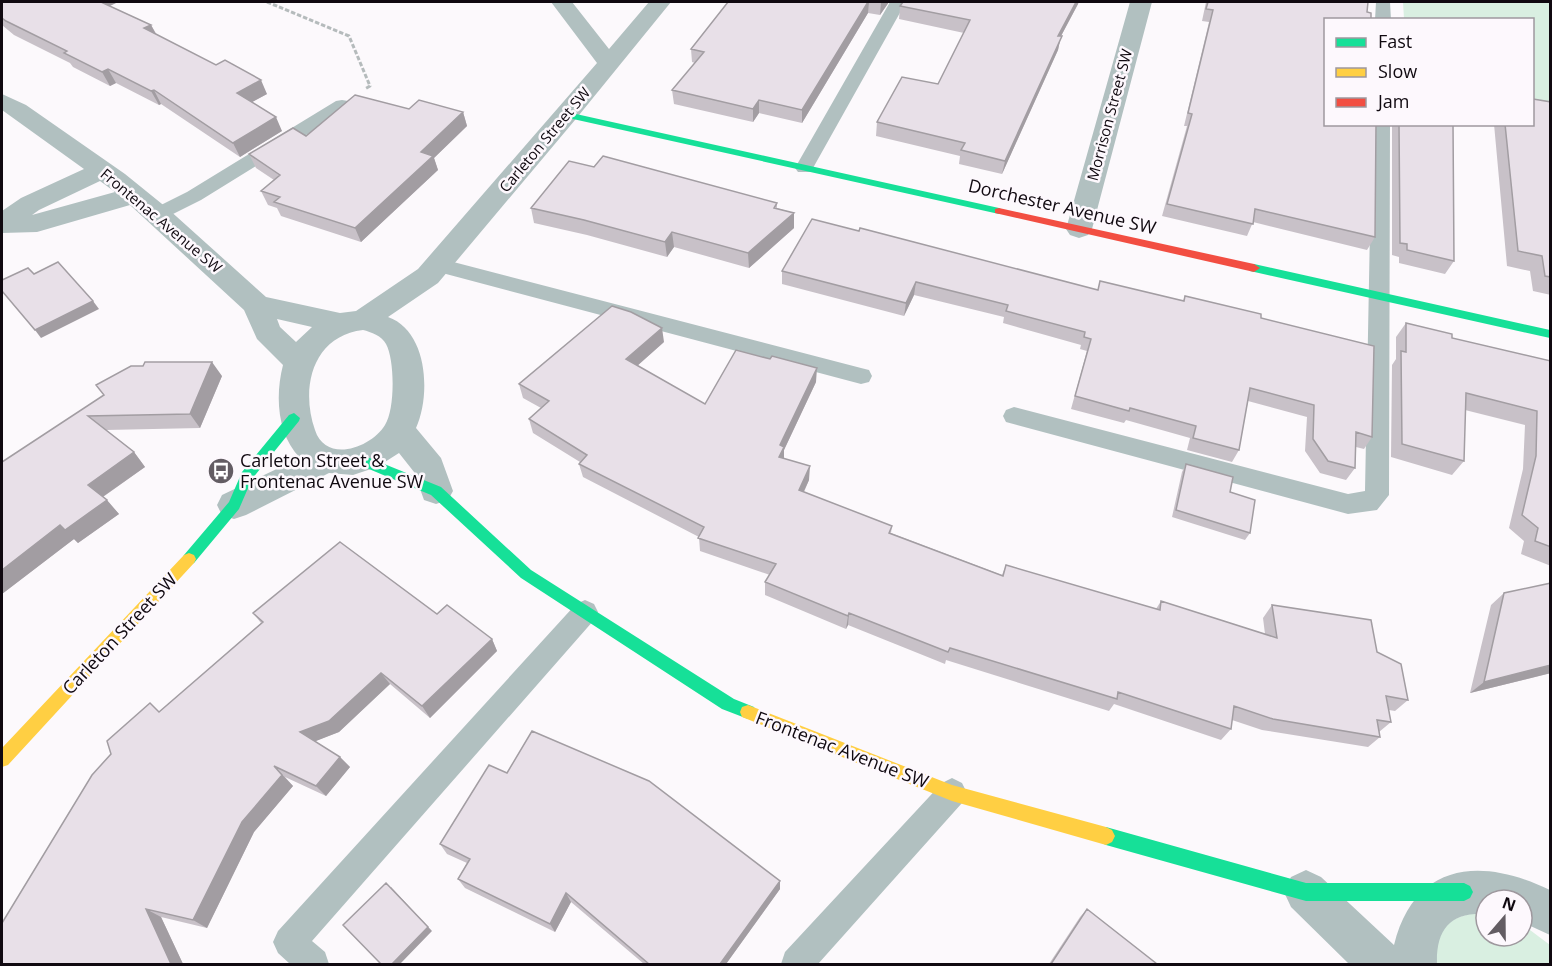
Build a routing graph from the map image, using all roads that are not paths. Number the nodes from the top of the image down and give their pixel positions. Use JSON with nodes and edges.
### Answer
{"nodes":[{"id":1,"x":561,"y":2,"type":"edge"},
{"id":2,"x":660,"y":2,"type":"edge"},
{"id":3,"x":898,"y":2,"type":"edge"},
{"id":4,"x":1141,"y":2,"type":"edge"},
{"id":5,"x":1383,"y":2,"type":"edge"},
{"id":6,"x":1383,"y":18,"type":"edge"},
{"id":7,"x":608,"y":62,"type":"junction"},
{"id":8,"x":2,"y":101,"type":"edge"},
{"id":9,"x":342,"y":105,"type":"edge"},
{"id":10,"x":567,"y":115,"type":"junction"},
{"id":11,"x":1382,"y":126,"type":"edge"},
{"id":12,"x":804,"y":168,"type":"junction"},
{"id":13,"x":102,"y":170,"type":"junction"},
{"id":14,"x":135,"y":195,"type":"junction"},
{"id":15,"x":158,"y":214,"type":"junction"},
{"id":16,"x":2,"y":224,"type":"edge"},
{"id":17,"x":1079,"y":229,"type":"junction"},
{"id":18,"x":433,"y":271,"type":"junction"},
{"id":19,"x":1379,"y":296,"type":"junction"},
{"id":20,"x":257,"y":305,"type":"junction"},
{"id":21,"x":351,"y":322,"type":"junction"},
{"id":22,"x":1551,"y":334,"type":"edge"},
{"id":23,"x":397,"y":336,"type":"junction"},
{"id":24,"x":299,"y":362,"type":"junction"},
{"id":25,"x":861,"y":376,"type":"dead end"},
{"id":26,"x":1014,"y":416,"type":"dead end"},
{"id":27,"x":294,"y":418,"type":"junction"},
{"id":28,"x":399,"y":430,"type":"junction"},
{"id":29,"x":327,"y":460,"type":"junction"},
{"id":30,"x":362,"y":460,"type":"junction"},
{"id":31,"x":436,"y":491,"type":"junction"},
{"id":32,"x":234,"y":505,"type":"junction"},
{"id":33,"x":585,"y":612,"type":"junction"},
{"id":34,"x":2,"y":759,"type":"edge"},
{"id":35,"x":952,"y":793,"type":"junction"},
{"id":36,"x":1306,"y":892,"type":"junction"},
{"id":37,"x":1464,"y":892,"type":"junction"},
{"id":38,"x":1545,"y":906,"type":"edge"},
{"id":39,"x":313,"y":964,"type":"edge"},
{"id":40,"x":797,"y":964,"type":"edge"},
{"id":41,"x":1381,"y":964,"type":"edge"},
{"id":42,"x":1414,"y":964,"type":"edge"}],
"edges":[{"from":1,"to":7,"type":"street"},
{"from":2,"to":7,"type":"street","name":"Carleton Street SW"},
{"from":3,"to":12,"type":"lane"},
{"from":4,"to":17,"type":"street","name":"Morrison Street SW"},
{"from":5,"to":6,"type":"lane"},
{"from":7,"to":10,"type":"street","name":"Carleton Street SW"},
{"from":8,"to":13,"type":"street","name":"Frontenac Avenue SW"},
{"from":9,"to":15,"type":"lane"},
{"from":10,"to":12,"type":"street","name":"Dorchester Avenue SW"},
{"from":10,"to":18,"type":"street","name":"Carleton Street SW"},
{"from":11,"to":19,"type":"lane"},
{"from":12,"to":17,"type":"street","name":"Dorchester Avenue SW"},
{"from":13,"to":14,"type":"street","name":"Frontenac Avenue SW"},
{"from":13,"to":16,"type":"street"},
{"from":14,"to":15,"type":"street","name":"Frontenac Avenue SW"},
{"from":14,"to":16,"type":"street"},
{"from":15,"to":20,"type":"street","name":"Frontenac Avenue SW"},
{"from":17,"to":19,"type":"street","name":"Dorchester Avenue SW"},
{"from":18,"to":21,"type":"street","name":"Carleton Street SW"},
{"from":18,"to":23,"type":"street","name":"Carleton Street SW"},
{"from":18,"to":25,"type":"lane"},
{"from":19,"to":22,"type":"street","name":"Dorchester Avenue SW"},
{"from":19,"to":26,"type":"lane"},
{"from":20,"to":21,"type":"street"},
{"from":20,"to":24,"type":"street","name":"Frontenac Avenue SW"},
{"from":21,"to":23,"type":"street"},
{"from":21,"to":24,"type":"street"},
{"from":23,"to":28,"type":"street"},
{"from":24,"to":27,"type":"street"},
{"from":27,"to":29,"type":"street"},
{"from":27,"to":32,"type":"street","name":"Carleton Street SW"},
{"from":28,"to":30,"type":"street"},
{"from":28,"to":31,"type":"street","name":"Frontenac Avenue SW"},
{"from":29,"to":30,"type":"street"},
{"from":29,"to":32,"type":"street","name":"Carleton Street SW"},
{"from":30,"to":31,"type":"street","name":"Frontenac Avenue SW"},
{"from":31,"to":33,"type":"street","name":"Frontenac Avenue SW"},
{"from":32,"to":34,"type":"street","name":"Carleton Street SW"},
{"from":33,"to":35,"type":"street","name":"Frontenac Avenue SW"},
{"from":33,"to":39,"type":"lane"},
{"from":35,"to":36,"type":"street","name":"Frontenac Avenue SW"},
{"from":35,"to":40,"type":"lane"},
{"from":36,"to":37,"type":"street","name":"Frontenac Avenue SW"},
{"from":36,"to":41,"type":"street","name":"Frontenac Avenue SW"},
{"from":37,"to":38,"type":"street"},
{"from":37,"to":42,"type":"street"}]}
